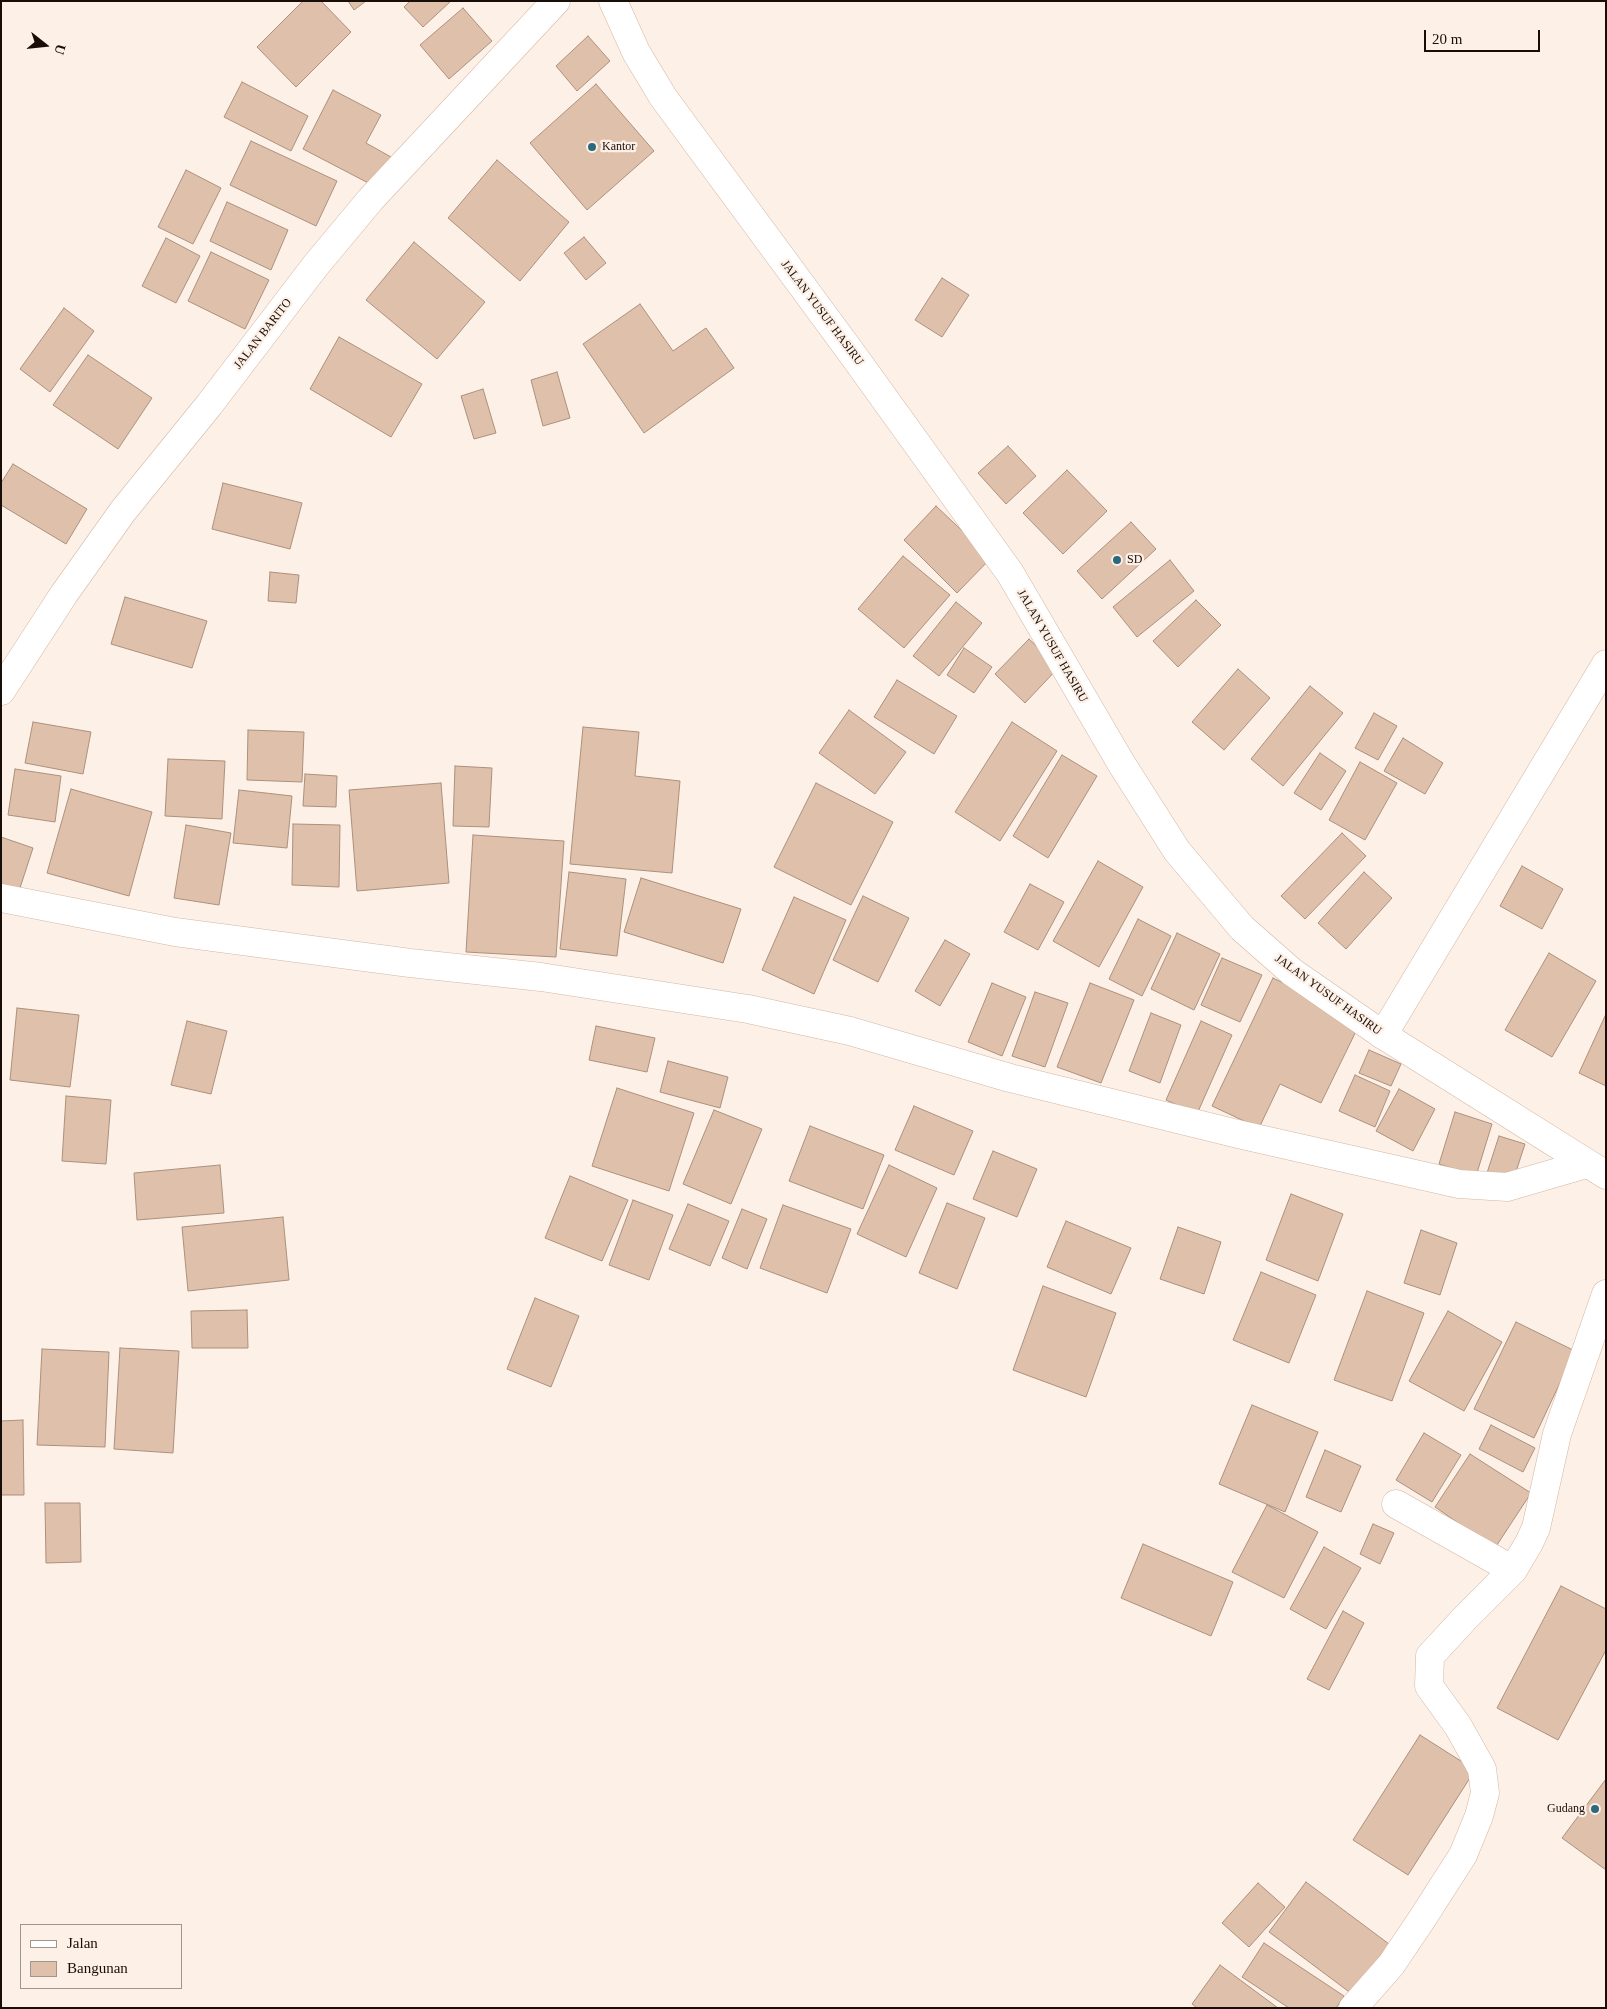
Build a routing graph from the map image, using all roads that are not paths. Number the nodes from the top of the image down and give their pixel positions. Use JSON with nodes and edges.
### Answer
{"nodes":[{"id":1,"x":556,"y":1,"type":"edge"},
{"id":2,"x":613,"y":1,"type":"edge"},
{"id":3,"x":1606,"y":664,"type":"edge"},
{"id":4,"x":1,"y":691,"type":"edge"},
{"id":5,"x":1596,"y":703,"type":"edge"},
{"id":6,"x":1,"y":898,"type":"edge"},
{"id":7,"x":1383,"y":1034,"type":"junction"},
{"id":8,"x":1596,"y":1169,"type":"edge"},
{"id":9,"x":1606,"y":1294,"type":"edge"},
{"id":10,"x":1396,"y":1504,"type":"dead end"},
{"id":11,"x":1513,"y":1570,"type":"junction"},
{"id":12,"x":1353,"y":2008,"type":"edge"}],
"edges":[{"from":1,"to":4,"type":"street","name":"JALAN BARITO"},
{"from":2,"to":7,"type":"street","name":"JALAN YUSUF HASIRU"},
{"from":3,"to":5,"type":"street"},
{"from":5,"to":7,"type":"street"},
{"from":6,"to":8,"type":"street"},
{"from":7,"to":8,"type":"street","name":"JALAN YUSUF HASIRU"},
{"from":9,"to":11,"type":"street"},
{"from":10,"to":11,"type":"street"},
{"from":11,"to":12,"type":"street"}]}
